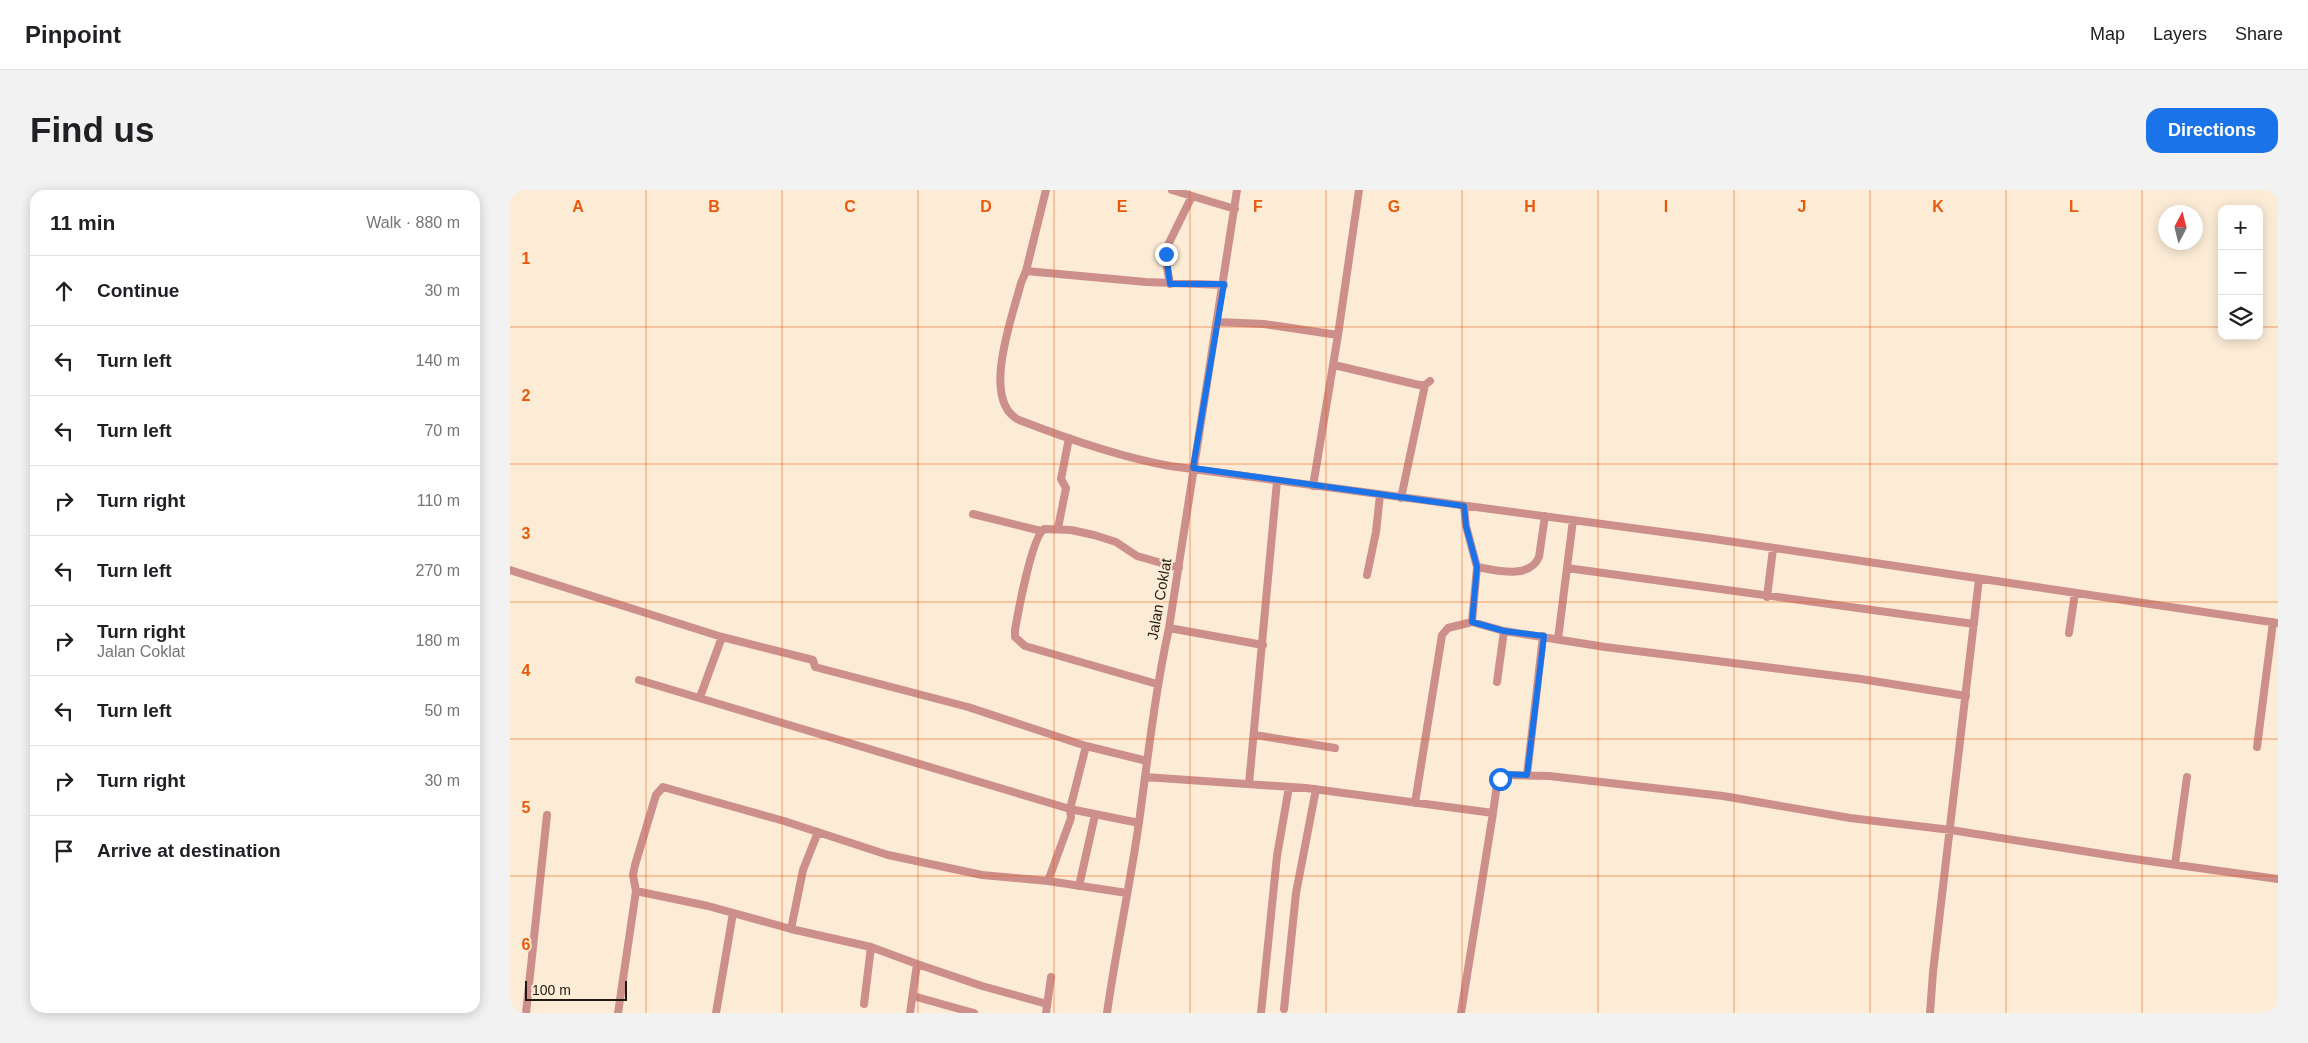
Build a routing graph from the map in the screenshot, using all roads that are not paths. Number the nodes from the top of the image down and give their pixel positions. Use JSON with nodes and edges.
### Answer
{"nodes":[{"id":1,"x":1046,"y":190,"type":"edge"},
{"id":2,"x":1172,"y":190,"type":"edge"},
{"id":3,"x":1238,"y":190,"type":"edge"},
{"id":4,"x":1359,"y":190,"type":"edge"},
{"id":5,"x":1192,"y":196,"type":"junction"},
{"id":6,"x":1235,"y":209,"type":"junction"},
{"id":7,"x":1026,"y":271,"type":"junction"},
{"id":8,"x":1170,"y":284,"type":"junction"},
{"id":9,"x":1224,"y":284,"type":"junction"},
{"id":10,"x":1218,"y":322,"type":"junction"},
{"id":11,"x":1338,"y":335,"type":"junction"},
{"id":12,"x":1334,"y":365,"type":"junction"},
{"id":13,"x":1069,"y":438,"type":"junction"},
{"id":14,"x":1193,"y":468,"type":"junction"},
{"id":15,"x":1277,"y":481,"type":"junction"},
{"id":16,"x":1313,"y":486,"type":"junction"},
{"id":17,"x":1380,"y":495,"type":"junction"},
{"id":18,"x":1401,"y":498,"type":"junction"},
{"id":19,"x":1464,"y":506,"type":"junction"},
{"id":20,"x":973,"y":514,"type":"dead end"},
{"id":21,"x":1545,"y":516,"type":"junction"},
{"id":22,"x":1573,"y":520,"type":"junction"},
{"id":23,"x":1058,"y":528,"type":"junction"},
{"id":24,"x":1041,"y":532,"type":"junction"},
{"id":25,"x":1773,"y":549,"type":"junction"},
{"id":26,"x":1477,"y":567,"type":"junction"},
{"id":27,"x":1178,"y":568,"type":"junction"},
{"id":28,"x":1567,"y":568,"type":"junction"},
{"id":29,"x":510,"y":570,"type":"edge"},
{"id":30,"x":1367,"y":575,"type":"dead end"},
{"id":31,"x":1979,"y":579,"type":"junction"},
{"id":32,"x":2075,"y":593,"type":"junction"},
{"id":33,"x":1767,"y":597,"type":"junction"},
{"id":34,"x":1472,"y":622,"type":"junction"},
{"id":35,"x":2276,"y":622,"type":"edge"},
{"id":36,"x":1974,"y":624,"type":"junction"},
{"id":37,"x":1169,"y":628,"type":"junction"},
{"id":38,"x":1504,"y":631,"type":"junction"},
{"id":39,"x":2069,"y":633,"type":"dead end"},
{"id":40,"x":1544,"y":636,"type":"junction"},
{"id":41,"x":722,"y":637,"type":"junction"},
{"id":42,"x":1558,"y":639,"type":"junction"},
{"id":43,"x":1262,"y":646,"type":"junction"},
{"id":44,"x":2274,"y":646,"type":"edge"},
{"id":45,"x":639,"y":680,"type":"dead end"},
{"id":46,"x":1497,"y":682,"type":"dead end"},
{"id":47,"x":1157,"y":684,"type":"junction"},
{"id":48,"x":1966,"y":696,"type":"junction"},
{"id":49,"x":700,"y":698,"type":"junction"},
{"id":50,"x":1254,"y":735,"type":"junction"},
{"id":51,"x":1335,"y":748,"type":"dead end"},
{"id":52,"x":2257,"y":748,"type":"dead end"},
{"id":53,"x":1085,"y":749,"type":"junction"},
{"id":54,"x":1147,"y":761,"type":"junction"},
{"id":55,"x":1527,"y":775,"type":"junction"},
{"id":56,"x":1145,"y":777,"type":"junction"},
{"id":57,"x":2187,"y":778,"type":"dead end"},
{"id":58,"x":1249,"y":784,"type":"junction"},
{"id":59,"x":1288,"y":787,"type":"junction"},
{"id":60,"x":1316,"y":789,"type":"junction"},
{"id":61,"x":1415,"y":803,"type":"junction"},
{"id":62,"x":1070,"y":809,"type":"junction"},
{"id":63,"x":1494,"y":813,"type":"junction"},
{"id":64,"x":546,"y":815,"type":"dead end"},
{"id":65,"x":1095,"y":815,"type":"junction"},
{"id":66,"x":1139,"y":822,"type":"junction"},
{"id":67,"x":1951,"y":830,"type":"junction"},
{"id":68,"x":818,"y":832,"type":"junction"},
{"id":69,"x":2175,"y":864,"type":"junction"},
{"id":70,"x":2278,"y":879,"type":"edge"},
{"id":71,"x":1048,"y":880,"type":"junction"},
{"id":72,"x":1079,"y":886,"type":"junction"},
{"id":73,"x":636,"y":891,"type":"junction"},
{"id":74,"x":1127,"y":893,"type":"junction"},
{"id":75,"x":733,"y":912,"type":"junction"},
{"id":76,"x":791,"y":929,"type":"junction"},
{"id":77,"x":871,"y":947,"type":"junction"},
{"id":78,"x":917,"y":964,"type":"junction"},
{"id":79,"x":1051,"y":977,"type":"dead end"},
{"id":80,"x":913,"y":996,"type":"junction"},
{"id":81,"x":864,"y":1004,"type":"dead end"},
{"id":82,"x":1047,"y":1004,"type":"junction"},
{"id":83,"x":1284,"y":1009,"type":"dead end"},
{"id":84,"x":526,"y":1013,"type":"edge"},
{"id":85,"x":618,"y":1013,"type":"edge"},
{"id":86,"x":716,"y":1013,"type":"edge"},
{"id":87,"x":910,"y":1013,"type":"edge"},
{"id":88,"x":974,"y":1013,"type":"edge"},
{"id":89,"x":1046,"y":1013,"type":"edge"},
{"id":90,"x":1107,"y":1013,"type":"edge"},
{"id":91,"x":1261,"y":1013,"type":"edge"},
{"id":92,"x":1461,"y":1013,"type":"edge"},
{"id":93,"x":1930,"y":1013,"type":"edge"}],
"edges":[{"from":1,"to":7,"type":"street"},
{"from":2,"to":5,"type":"street"},
{"from":3,"to":6,"type":"street","name":"Jalan Coklat"},
{"from":4,"to":11,"type":"street"},
{"from":5,"to":6,"type":"street"},
{"from":5,"to":8,"type":"street"},
{"from":6,"to":9,"type":"street","name":"Jalan Coklat"},
{"from":7,"to":8,"type":"street"},
{"from":7,"to":13,"type":"street"},
{"from":8,"to":9,"type":"street"},
{"from":9,"to":10,"type":"street","name":"Jalan Coklat"},
{"from":10,"to":11,"type":"street"},
{"from":10,"to":14,"type":"street","name":"Jalan Coklat"},
{"from":11,"to":12,"type":"street"},
{"from":12,"to":16,"type":"street"},
{"from":12,"to":18,"type":"street"},
{"from":13,"to":14,"type":"street"},
{"from":13,"to":23,"type":"street"},
{"from":14,"to":15,"type":"street"},
{"from":14,"to":27,"type":"street","name":"Jalan Coklat"},
{"from":15,"to":16,"type":"street"},
{"from":15,"to":43,"type":"street"},
{"from":16,"to":17,"type":"street"},
{"from":17,"to":18,"type":"street"},
{"from":17,"to":30,"type":"street"},
{"from":18,"to":19,"type":"street"},
{"from":19,"to":21,"type":"street"},
{"from":19,"to":26,"type":"street"},
{"from":20,"to":24,"type":"street"},
{"from":21,"to":22,"type":"street"},
{"from":21,"to":26,"type":"street"},
{"from":22,"to":25,"type":"street"},
{"from":22,"to":28,"type":"street"},
{"from":23,"to":24,"type":"street"},
{"from":23,"to":27,"type":"street"},
{"from":24,"to":47,"type":"street"},
{"from":25,"to":31,"type":"street"},
{"from":25,"to":33,"type":"street"},
{"from":26,"to":34,"type":"street"},
{"from":27,"to":37,"type":"street","name":"Jalan Coklat"},
{"from":28,"to":33,"type":"street"},
{"from":28,"to":42,"type":"street"},
{"from":29,"to":41,"type":"street"},
{"from":31,"to":32,"type":"street"},
{"from":31,"to":36,"type":"street"},
{"from":32,"to":35,"type":"street"},
{"from":32,"to":39,"type":"street"},
{"from":33,"to":36,"type":"street"},
{"from":34,"to":38,"type":"street"},
{"from":34,"to":61,"type":"street"},
{"from":35,"to":44,"type":"street"},
{"from":36,"to":48,"type":"street"},
{"from":37,"to":43,"type":"street"},
{"from":37,"to":47,"type":"street","name":"Jalan Coklat"},
{"from":38,"to":40,"type":"street"},
{"from":38,"to":46,"type":"street"},
{"from":40,"to":42,"type":"street"},
{"from":40,"to":55,"type":"street"},
{"from":41,"to":49,"type":"street"},
{"from":41,"to":53,"type":"street"},
{"from":42,"to":48,"type":"street"},
{"from":43,"to":50,"type":"street"},
{"from":44,"to":52,"type":"street"},
{"from":45,"to":49,"type":"street"},
{"from":47,"to":54,"type":"street","name":"Jalan Coklat"},
{"from":48,"to":67,"type":"street"},
{"from":49,"to":62,"type":"street"},
{"from":50,"to":51,"type":"street"},
{"from":50,"to":58,"type":"street"},
{"from":53,"to":54,"type":"street"},
{"from":53,"to":62,"type":"street"},
{"from":54,"to":56,"type":"street","name":"Jalan Coklat"},
{"from":55,"to":63,"type":"street"},
{"from":55,"to":67,"type":"street"},
{"from":56,"to":58,"type":"street"},
{"from":56,"to":66,"type":"street","name":"Jalan Coklat"},
{"from":57,"to":69,"type":"street"},
{"from":58,"to":59,"type":"street"},
{"from":59,"to":60,"type":"street"},
{"from":59,"to":91,"type":"street"},
{"from":60,"to":61,"type":"street"},
{"from":60,"to":83,"type":"street"},
{"from":61,"to":63,"type":"street"},
{"from":62,"to":65,"type":"street"},
{"from":62,"to":71,"type":"street"},
{"from":63,"to":92,"type":"street"},
{"from":64,"to":84,"type":"street"},
{"from":65,"to":66,"type":"street"},
{"from":65,"to":72,"type":"street"},
{"from":66,"to":74,"type":"street","name":"Jalan Coklat"},
{"from":67,"to":69,"type":"street"},
{"from":67,"to":93,"type":"street"},
{"from":68,"to":71,"type":"street"},
{"from":68,"to":73,"type":"street"},
{"from":68,"to":76,"type":"street"},
{"from":69,"to":70,"type":"street"},
{"from":71,"to":72,"type":"street"},
{"from":72,"to":74,"type":"street"},
{"from":73,"to":75,"type":"street"},
{"from":73,"to":85,"type":"street"},
{"from":74,"to":90,"type":"street","name":"Jalan Coklat"},
{"from":75,"to":76,"type":"street"},
{"from":75,"to":86,"type":"street"},
{"from":76,"to":77,"type":"street"},
{"from":77,"to":78,"type":"street"},
{"from":77,"to":81,"type":"street"},
{"from":78,"to":80,"type":"street"},
{"from":78,"to":82,"type":"street"},
{"from":79,"to":82,"type":"street"},
{"from":80,"to":87,"type":"street"},
{"from":80,"to":88,"type":"street"},
{"from":82,"to":89,"type":"street"}]}
